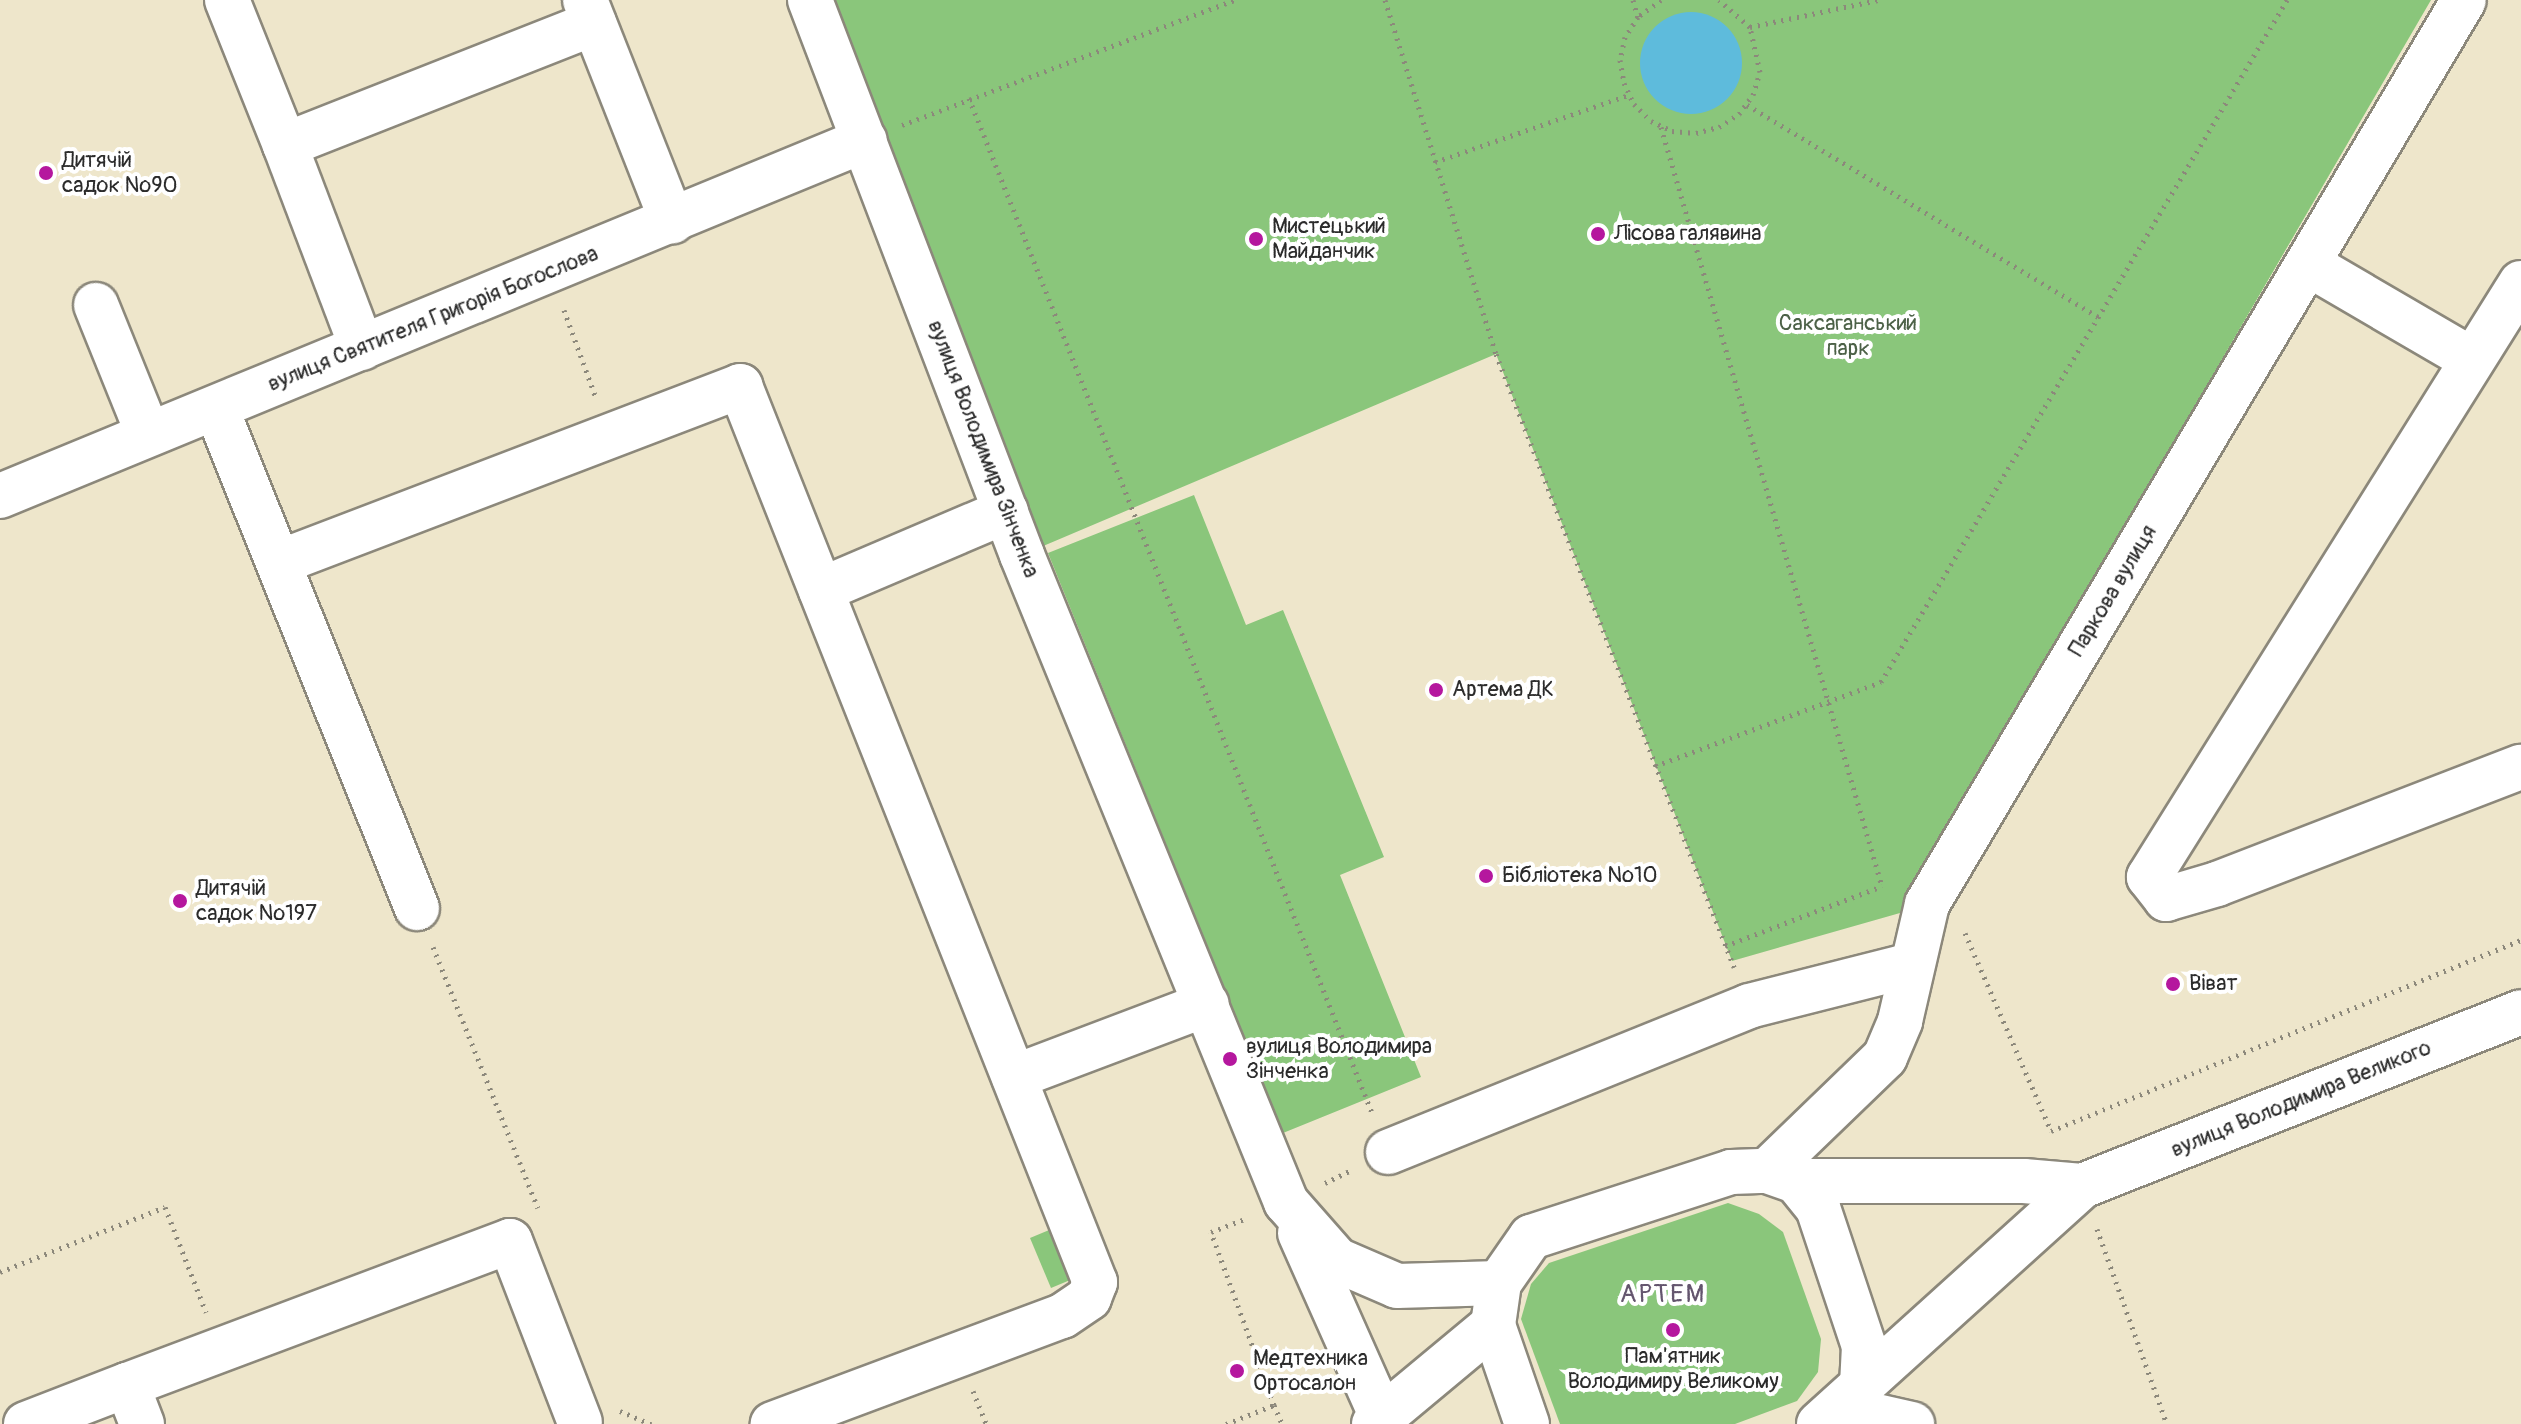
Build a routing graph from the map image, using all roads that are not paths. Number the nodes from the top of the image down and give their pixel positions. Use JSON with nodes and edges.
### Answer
{"nodes":[{"id":1,"x":227,"y":0,"type":"edge"},
{"id":2,"x":810,"y":0,"type":"edge"},
{"id":3,"x":2464,"y":0,"type":"edge"},
{"id":4,"x":589,"y":11,"type":"edge"},
{"id":5,"x":865,"y":140,"type":"junction"},
{"id":6,"x":285,"y":145,"type":"junction"},
{"id":7,"x":672,"y":221,"type":"junction"},
{"id":8,"x":2308,"y":264,"type":"junction"},
{"id":9,"x":2521,"y":283,"type":"edge"},
{"id":10,"x":96,"y":305,"type":"dead end"},
{"id":11,"x":362,"y":348,"type":"junction"},
{"id":12,"x":2472,"y":360,"type":"junction"},
{"id":13,"x":216,"y":408,"type":"junction"},
{"id":14,"x":148,"y":434,"type":"junction"},
{"id":15,"x":0,"y":496,"type":"edge"},
{"id":16,"x":1006,"y":511,"type":"junction"},
{"id":17,"x":280,"y":562,"type":"junction"},
{"id":18,"x":821,"y":590,"type":"junction"},
{"id":19,"x":2521,"y":767,"type":"edge"},
{"id":20,"x":417,"y":908,"type":"road end"},
{"id":21,"x":1911,"y":965,"type":"junction"},
{"id":22,"x":1207,"y":1004,"type":"junction"},
{"id":23,"x":2521,"y":1012,"type":"edge"},
{"id":24,"x":1014,"y":1077,"type":"junction"},
{"id":25,"x":1388,"y":1152,"type":"road end"},
{"id":26,"x":1782,"y":1176,"type":"junction"},
{"id":27,"x":2082,"y":1186,"type":"junction"},
{"id":28,"x":1286,"y":1202,"type":"junction"},
{"id":29,"x":1496,"y":1304,"type":"junction"},
{"id":30,"x":135,"y":1405,"type":"edge"},
{"id":31,"x":1841,"y":1406,"type":"edge"},
{"id":32,"x":600,"y":1416,"type":"road end"},
{"id":33,"x":1378,"y":1419,"type":"edge"},
{"id":34,"x":26,"y":1424,"type":"edge"},
{"id":35,"x":773,"y":1424,"type":"edge"},
{"id":36,"x":1527,"y":1424,"type":"edge"},
{"id":37,"x":1912,"y":1424,"type":"edge"}],
"edges":[{"from":1,"to":6,"type":"main road"},
{"from":2,"to":5,"type":"main road","name":"вулиця Володимира Зінченка"},
{"from":3,"to":8,"type":"main road","name":"Паркова вулиця"},
{"from":4,"to":6,"type":"main road"},
{"from":4,"to":7,"type":"main road"},
{"from":5,"to":7,"type":"main road","name":"вулиця Святителя Григорія Богослова"},
{"from":5,"to":16,"type":"main road","name":"вулиця Володимира Зінченка"},
{"from":6,"to":11,"type":"main road"},
{"from":7,"to":11,"type":"main road","name":"вулиця Святителя Григорія Богослова"},
{"from":8,"to":12,"type":"main road"},
{"from":8,"to":21,"type":"main road","name":"Паркова вулиця"},
{"from":9,"to":12,"type":"main road"},
{"from":10,"to":14,"type":"main road"},
{"from":11,"to":13,"type":"main road","name":"вулиця Святителя Григорія Богослова"},
{"from":12,"to":19,"type":"main road"},
{"from":13,"to":14,"type":"main road","name":"вулиця Святителя Григорія Богослова"},
{"from":13,"to":17,"type":"main road"},
{"from":14,"to":15,"type":"main road","name":"вулиця Святителя Григорія Богослова"},
{"from":16,"to":18,"type":"main road"},
{"from":16,"to":22,"type":"main road","name":"вулиця Володимира Зінченка"},
{"from":17,"to":18,"type":"main road"},
{"from":17,"to":20,"type":"main road"},
{"from":18,"to":24,"type":"main road"},
{"from":21,"to":25,"type":"main road"},
{"from":21,"to":26,"type":"main road","name":"Паркова вулиця"},
{"from":22,"to":24,"type":"main road"},
{"from":22,"to":28,"type":"main road","name":"вулиця Володимира Зінченка"},
{"from":23,"to":27,"type":"main road","name":"вулиця Володимира Великого"},
{"from":24,"to":35,"type":"main road"},
{"from":26,"to":27,"type":"main road"},
{"from":26,"to":29,"type":"main road"},
{"from":26,"to":31,"type":"main road"},
{"from":27,"to":31,"type":"main road"},
{"from":28,"to":29,"type":"main road","name":"вулиця Володимира Зінченка"},
{"from":28,"to":33,"type":"main road"},
{"from":29,"to":33,"type":"main road"},
{"from":29,"to":36,"type":"main road"},
{"from":30,"to":32,"type":"main road"},
{"from":30,"to":34,"type":"main road"},
{"from":31,"to":37,"type":"main road"}]}
